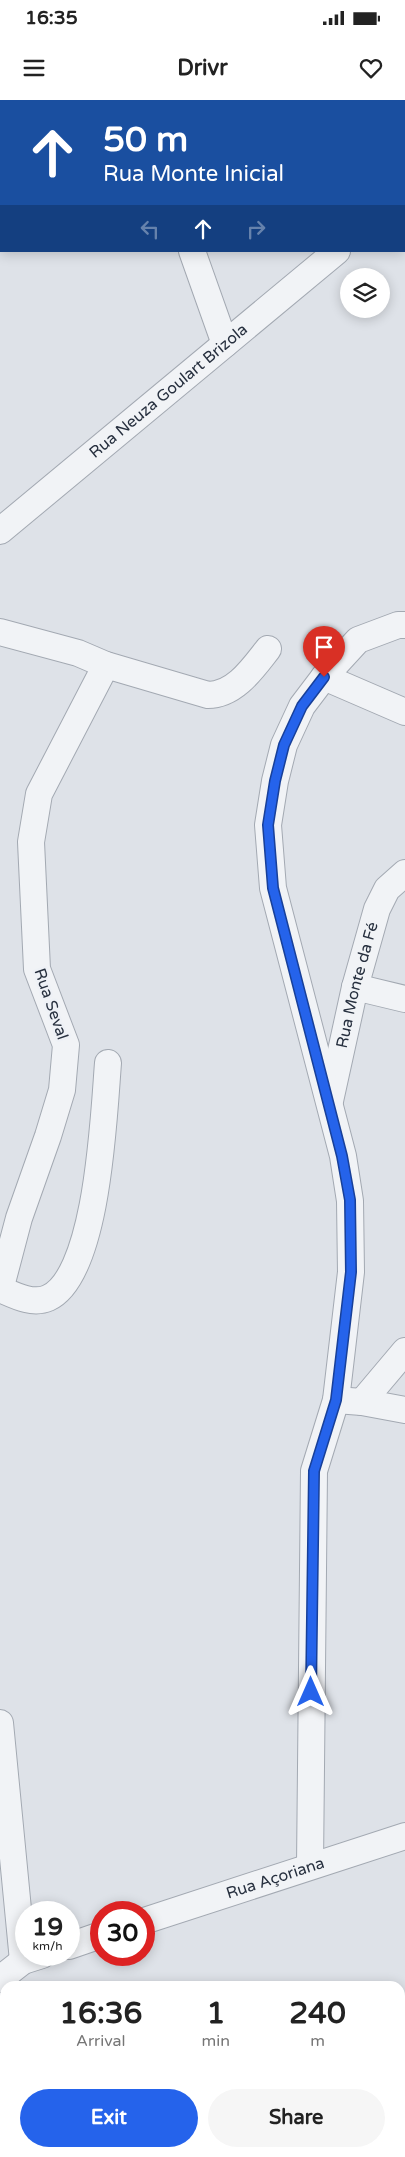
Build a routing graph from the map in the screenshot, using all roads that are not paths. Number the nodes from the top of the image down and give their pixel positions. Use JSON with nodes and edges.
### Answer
{"nodes":[{"id":1,"x":192,"y":252,"type":"edge"},
{"id":2,"x":336,"y":252,"type":"edge"},
{"id":3,"x":225,"y":344,"type":"junction"},
{"id":4,"x":0,"y":530,"type":"edge"},
{"id":5,"x":405,"y":625,"type":"edge"},
{"id":6,"x":0,"y":632,"type":"edge"},
{"id":7,"x":268,"y":649,"type":"dead end"},
{"id":8,"x":106,"y":665,"type":"junction"},
{"id":9,"x":324,"y":677,"type":"junction"},
{"id":10,"x":405,"y":712,"type":"edge"},
{"id":11,"x":405,"y":873,"type":"edge"},
{"id":12,"x":355,"y":987,"type":"junction"},
{"id":13,"x":405,"y":999,"type":"edge"},
{"id":14,"x":108,"y":1063,"type":"dead end"},
{"id":15,"x":329,"y":1108,"type":"junction"},
{"id":16,"x":0,"y":1290,"type":"edge"},
{"id":17,"x":405,"y":1351,"type":"edge"},
{"id":18,"x":336,"y":1400,"type":"junction"},
{"id":19,"x":362,"y":1402,"type":"junction"},
{"id":20,"x":405,"y":1410,"type":"edge"},
{"id":21,"x":0,"y":1723,"type":"edge"},
{"id":22,"x":405,"y":1836,"type":"edge"},
{"id":23,"x":310,"y":1866,"type":"junction"},
{"id":24,"x":24,"y":1901,"type":"edge"},
{"id":25,"x":155,"y":1917,"type":"edge"},
{"id":26,"x":19,"y":1966,"type":"edge"},
{"id":27,"x":0,"y":1978,"type":"edge"}],
"edges":[{"from":1,"to":3,"type":"street"},
{"from":2,"to":3,"type":"street","name":"Rua Neuza Goulart Brizola"},
{"from":3,"to":4,"type":"street","name":"Rua Neuza Goulart Brizola"},
{"from":5,"to":9,"type":"street"},
{"from":6,"to":8,"type":"street"},
{"from":7,"to":8,"type":"street"},
{"from":8,"to":16,"type":"street","name":"Rua Seval"},
{"from":9,"to":10,"type":"street"},
{"from":9,"to":15,"type":"street"},
{"from":11,"to":12,"type":"street","name":"Rua Monte da Fé"},
{"from":12,"to":13,"type":"street"},
{"from":12,"to":15,"type":"street","name":"Rua Monte da Fé"},
{"from":14,"to":16,"type":"street"},
{"from":15,"to":18,"type":"street"},
{"from":17,"to":19,"type":"street"},
{"from":18,"to":19,"type":"street"},
{"from":18,"to":23,"type":"street"},
{"from":19,"to":20,"type":"street"},
{"from":21,"to":24,"type":"street"},
{"from":22,"to":23,"type":"street","name":"Rua Açoriana"},
{"from":23,"to":25,"type":"street","name":"Rua Açoriana"},
{"from":26,"to":27,"type":"street"}]}
